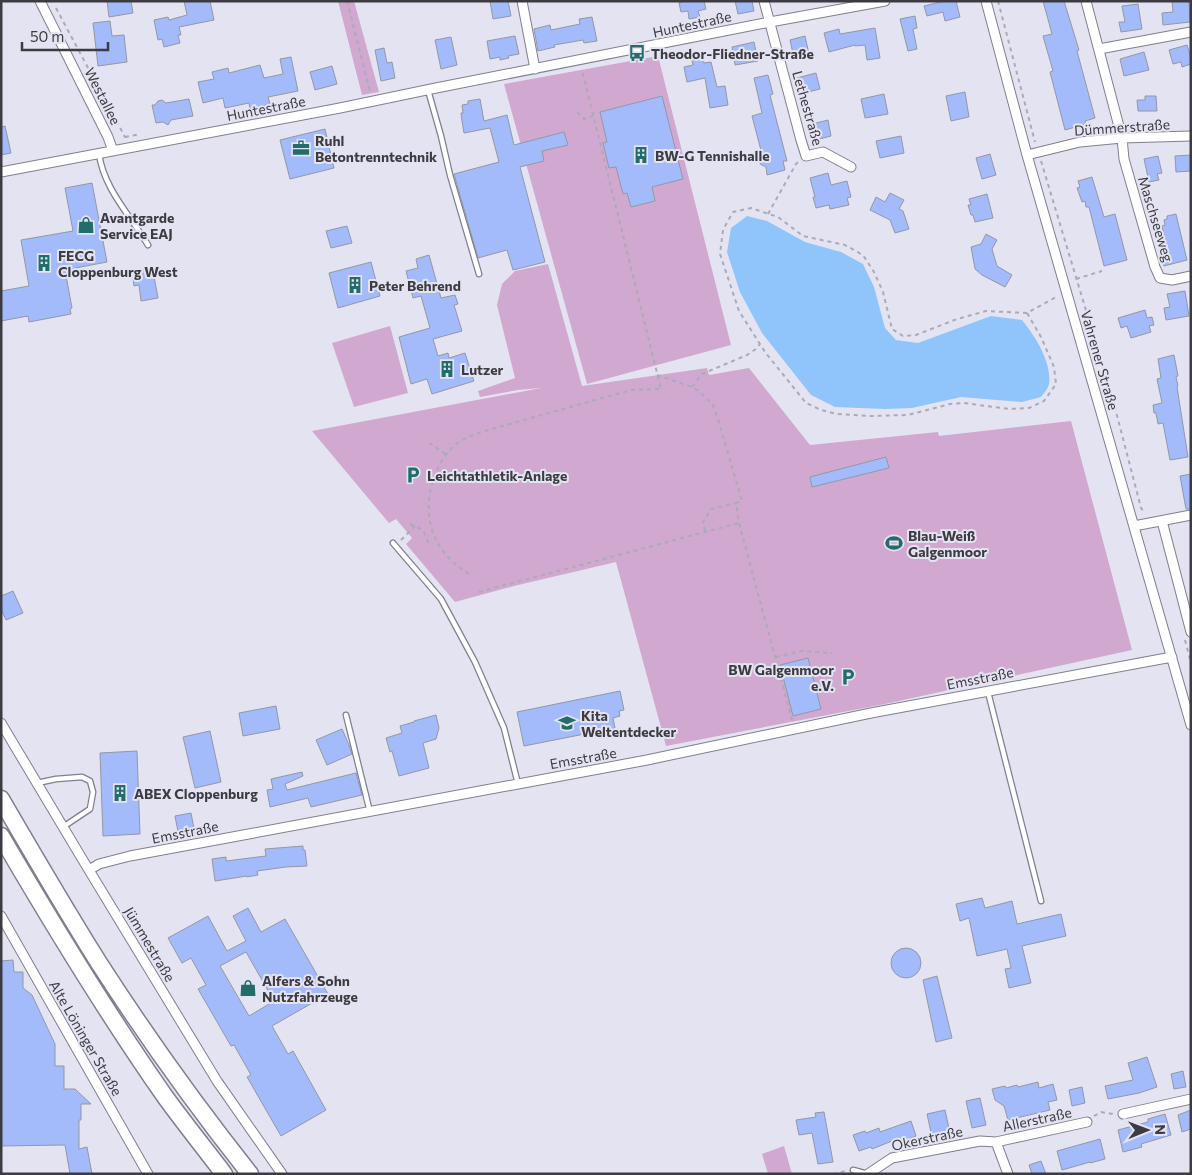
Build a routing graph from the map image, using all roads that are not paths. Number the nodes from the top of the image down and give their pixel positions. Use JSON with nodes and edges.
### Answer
{"nodes":[{"id":1,"x":40,"y":1,"type":"edge"},
{"id":2,"x":522,"y":1,"type":"edge"},
{"id":3,"x":764,"y":1,"type":"edge"},
{"id":4,"x":885,"y":1,"type":"edge"},
{"id":5,"x":986,"y":1,"type":"edge"},
{"id":6,"x":1086,"y":1,"type":"edge"},
{"id":7,"x":770,"y":22,"type":"junction"},
{"id":8,"x":1191,"y":32,"type":"edge"},
{"id":9,"x":1099,"y":49,"type":"junction"},
{"id":10,"x":535,"y":69,"type":"junction"},
{"id":11,"x":428,"y":90,"type":"junction"},
{"id":12,"x":1191,"y":136,"type":"edge"},
{"id":13,"x":1122,"y":138,"type":"junction"},
{"id":14,"x":112,"y":147,"type":"junction"},
{"id":15,"x":99,"y":154,"type":"junction"},
{"id":16,"x":1027,"y":155,"type":"junction"},
{"id":17,"x":850,"y":167,"type":"dead end"},
{"id":18,"x":1,"y":172,"type":"edge"},
{"id":19,"x":148,"y":244,"type":"dead end"},
{"id":20,"x":479,"y":274,"type":"dead end"},
{"id":21,"x":1191,"y":276,"type":"edge"},
{"id":22,"x":1191,"y":515,"type":"edge"},
{"id":23,"x":1157,"y":521,"type":"junction"},
{"id":24,"x":1134,"y":526,"type":"junction"},
{"id":25,"x":395,"y":544,"type":"road end"},
{"id":26,"x":1189,"y":615,"type":"edge"},
{"id":27,"x":1187,"y":634,"type":"edge"},
{"id":28,"x":1172,"y":657,"type":"junction"},
{"id":29,"x":988,"y":691,"type":"junction"},
{"id":30,"x":1189,"y":714,"type":"edge"},
{"id":31,"x":346,"y":715,"type":"dead end"},
{"id":32,"x":1,"y":723,"type":"edge"},
{"id":33,"x":1191,"y":725,"type":"edge"},
{"id":34,"x":37,"y":783,"type":"junction"},
{"id":35,"x":518,"y":784,"type":"junction"},
{"id":36,"x":1,"y":799,"type":"edge"},
{"id":37,"x":370,"y":812,"type":"junction"},
{"id":38,"x":63,"y":827,"type":"junction"},
{"id":39,"x":1,"y":836,"type":"edge"},
{"id":40,"x":89,"y":870,"type":"junction"},
{"id":41,"x":1041,"y":901,"type":"dead end"},
{"id":42,"x":1,"y":916,"type":"edge"},
{"id":43,"x":1191,"y":1099,"type":"edge"},
{"id":44,"x":1123,"y":1114,"type":"road end"},
{"id":45,"x":1087,"y":1122,"type":"road end"},
{"id":46,"x":996,"y":1142,"type":"junction"},
{"id":47,"x":853,"y":1170,"type":"road end"},
{"id":48,"x":148,"y":1174,"type":"edge"},
{"id":49,"x":224,"y":1174,"type":"edge"},
{"id":50,"x":250,"y":1174,"type":"edge"},
{"id":51,"x":282,"y":1174,"type":"edge"},
{"id":52,"x":868,"y":1174,"type":"edge"},
{"id":53,"x":1008,"y":1174,"type":"edge"}],
"edges":[{"from":1,"to":14,"type":"street","name":"Westallee"},
{"from":2,"to":10,"type":"street"},
{"from":3,"to":7,"type":"street"},
{"from":4,"to":7,"type":"street","name":"Huntestraße"},
{"from":5,"to":16,"type":"street","name":"Vahrener Straße"},
{"from":6,"to":9,"type":"street"},
{"from":7,"to":10,"type":"street","name":"Huntestraße"},
{"from":7,"to":17,"type":"street","name":"Lethestraße"},
{"from":8,"to":9,"type":"street"},
{"from":9,"to":13,"type":"street"},
{"from":10,"to":11,"type":"street","name":"Huntestraße"},
{"from":11,"to":14,"type":"street","name":"Huntestraße"},
{"from":11,"to":20,"type":"lane"},
{"from":12,"to":13,"type":"street","name":"Dümmerstraße"},
{"from":13,"to":16,"type":"street","name":"Dümmerstraße"},
{"from":13,"to":21,"type":"street","name":"Maschseeweg"},
{"from":14,"to":15,"type":"street","name":"Huntestraße"},
{"from":15,"to":18,"type":"street","name":"Huntestraße"},
{"from":15,"to":19,"type":"lane"},
{"from":16,"to":24,"type":"street","name":"Vahrener Straße"},
{"from":22,"to":23,"type":"street"},
{"from":23,"to":24,"type":"street"},
{"from":23,"to":26,"type":"street"},
{"from":24,"to":28,"type":"street","name":"Vahrener Straße"},
{"from":25,"to":35,"type":"lane"},
{"from":26,"to":27,"type":"street"},
{"from":28,"to":29,"type":"street","name":"Emsstraße"},
{"from":28,"to":30,"type":"street","name":"Vahrener Straße"},
{"from":29,"to":35,"type":"street","name":"Emsstraße"},
{"from":29,"to":41,"type":"lane"},
{"from":30,"to":33,"type":"street","name":"Vahrener Straße"},
{"from":31,"to":37,"type":"lane"},
{"from":32,"to":34,"type":"street","name":"Jümmestraße"},
{"from":34,"to":38,"type":"street","name":"Jümmestraße"},
{"from":34,"to":38,"type":"lane"},
{"from":35,"to":37,"type":"street","name":"Emsstraße"},
{"from":36,"to":50,"type":"highway"},
{"from":37,"to":40,"type":"street","name":"Emsstraße"},
{"from":38,"to":40,"type":"street","name":"Jümmestraße"},
{"from":39,"to":49,"type":"highway"},
{"from":40,"to":51,"type":"street","name":"Jümmestraße"},
{"from":42,"to":48,"type":"street","name":"Alte Löninger Straße"},
{"from":43,"to":44,"type":"street"},
{"from":45,"to":46,"type":"street","name":"Allerstraße"},
{"from":46,"to":52,"type":"street","name":"Okerstraße"},
{"from":46,"to":53,"type":"street","name":"Allerstraße"},
{"from":47,"to":52,"type":"lane"}]}
